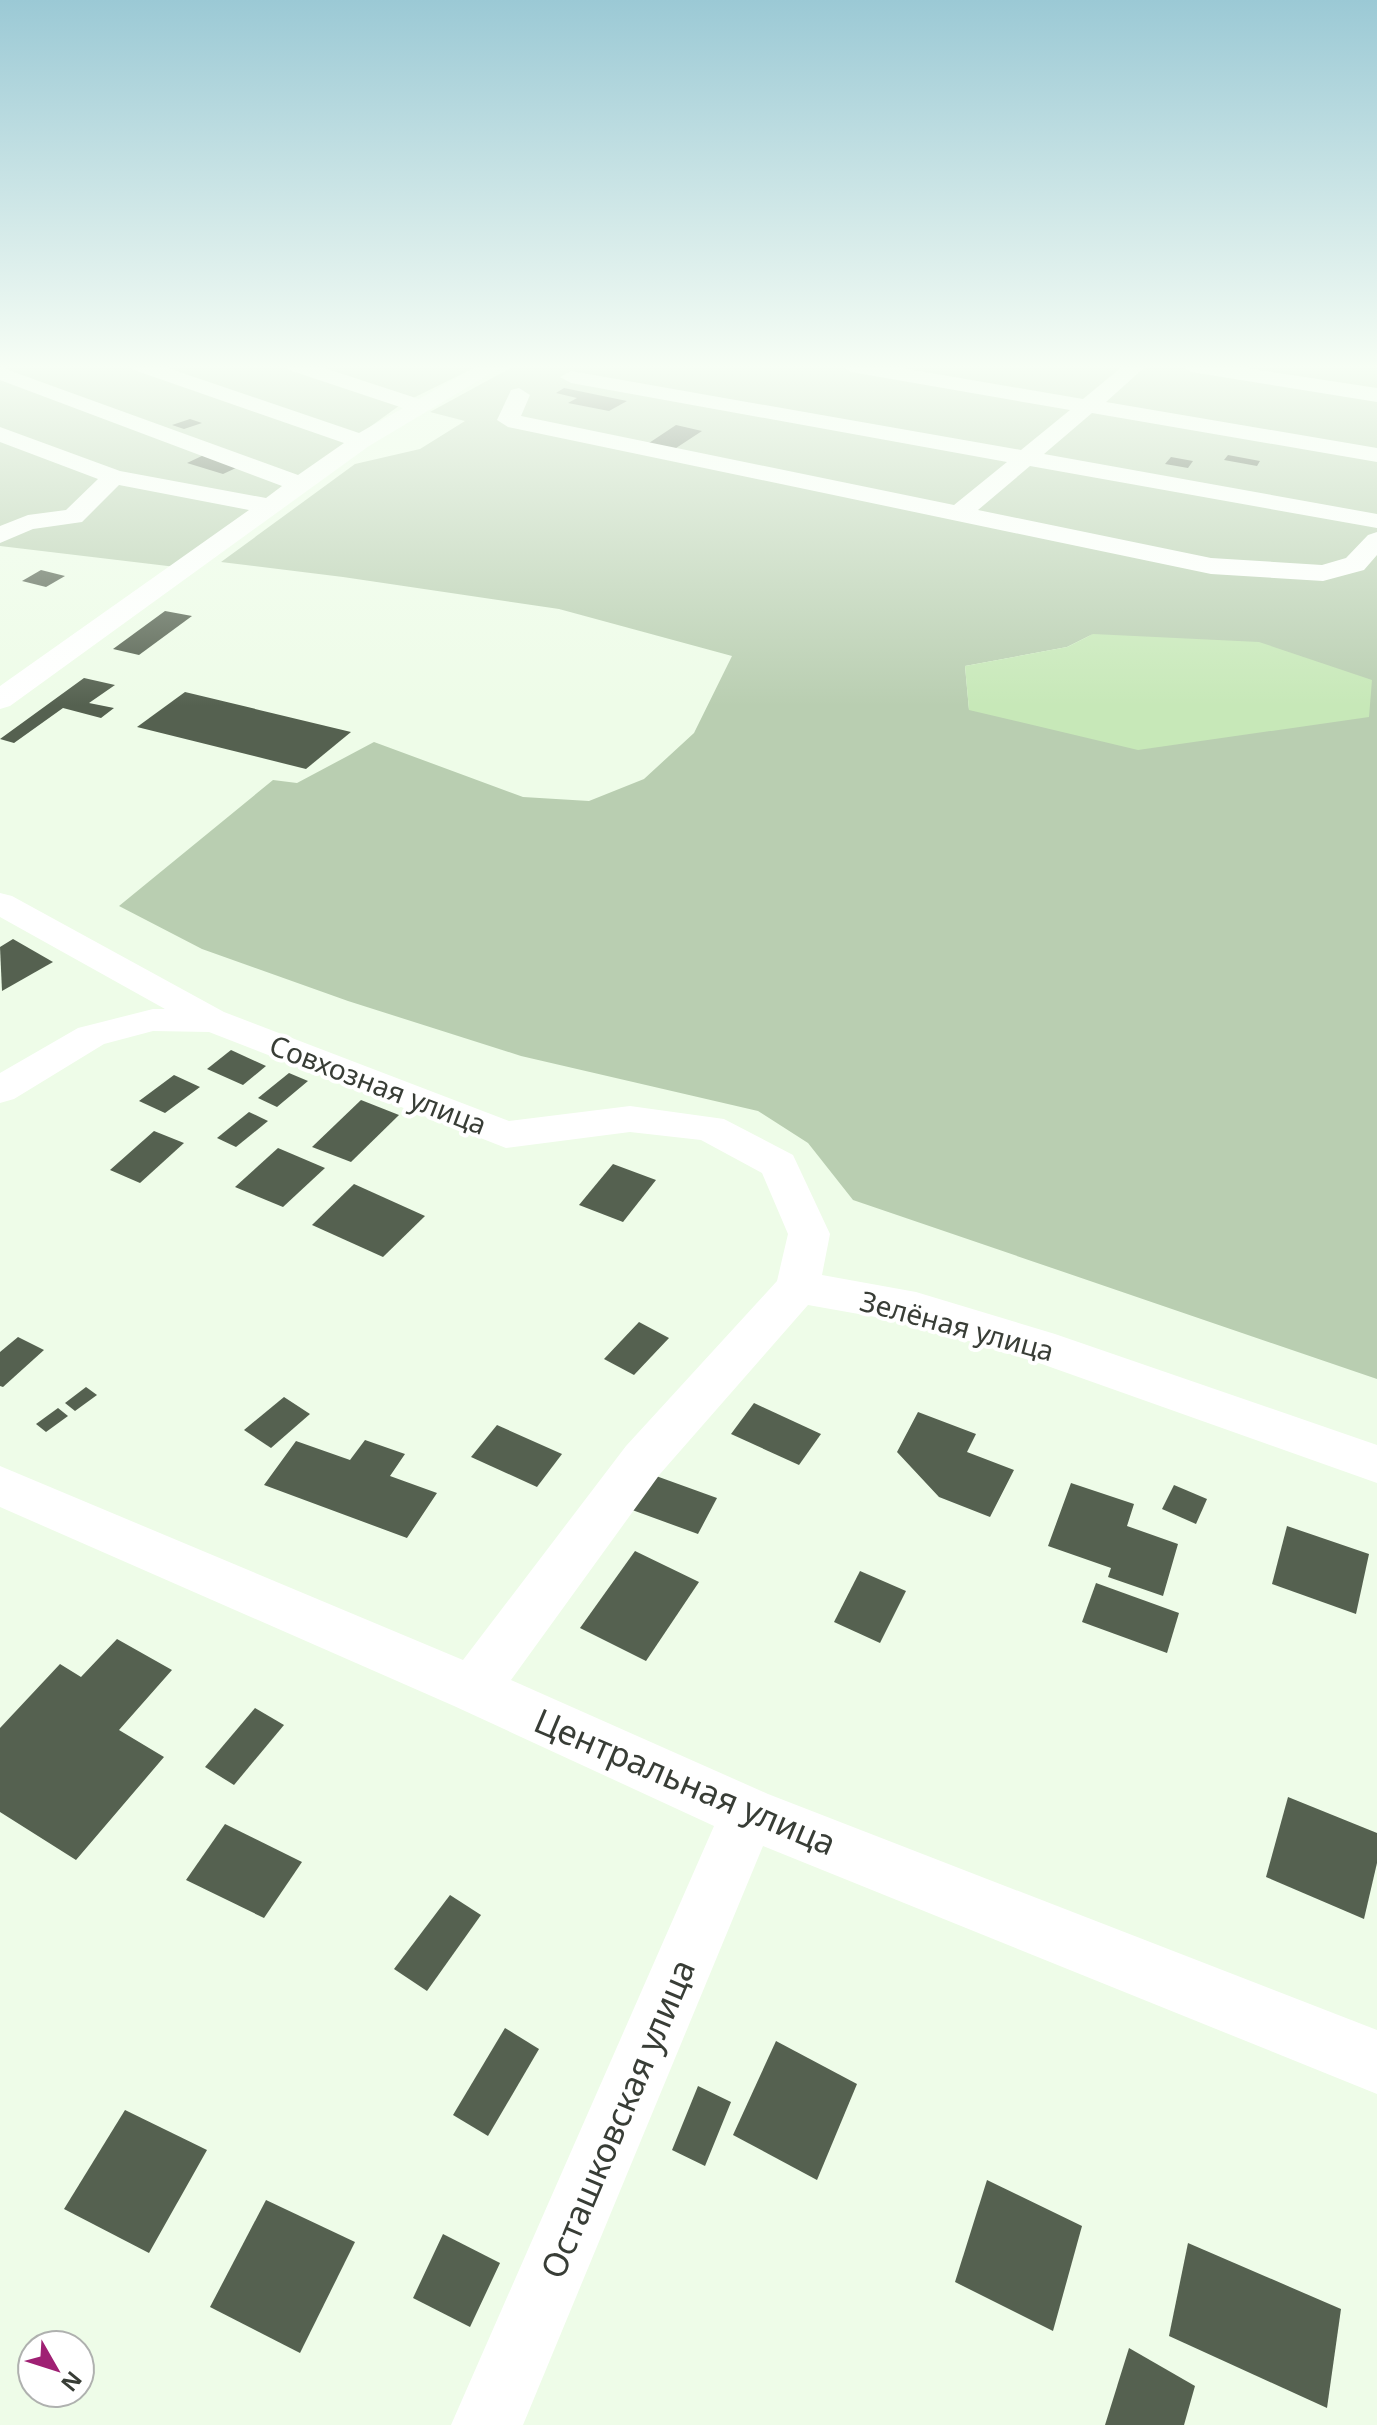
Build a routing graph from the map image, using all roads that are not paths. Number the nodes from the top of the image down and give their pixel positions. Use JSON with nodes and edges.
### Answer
{"nodes":[{"id":1,"x":112,"y":479,"type":"edge"},
{"id":2,"x":126,"y":479,"type":"edge"},
{"id":3,"x":286,"y":479,"type":"edge"},
{"id":4,"x":306,"y":479,"type":"edge"},
{"id":5,"x":788,"y":479,"type":"edge"},
{"id":6,"x":998,"y":479,"type":"edge"},
{"id":7,"x":1150,"y":479,"type":"edge"},
{"id":8,"x":299,"y":484,"type":"junction"},
{"id":9,"x":269,"y":506,"type":"junction"},
{"id":10,"x":0,"y":511,"type":"edge"},
{"id":11,"x":957,"y":515,"type":"junction"},
{"id":12,"x":1377,"y":521,"type":"edge"},
{"id":13,"x":28,"y":522,"type":"junction"},
{"id":14,"x":0,"y":535,"type":"edge"},
{"id":15,"x":1377,"y":540,"type":"edge"},
{"id":16,"x":0,"y":700,"type":"edge"},
{"id":17,"x":0,"y":903,"type":"edge"},
{"id":18,"x":214,"y":1021,"type":"junction"},
{"id":19,"x":0,"y":1090,"type":"edge"},
{"id":20,"x":798,"y":1287,"type":"junction"},
{"id":21,"x":1377,"y":1464,"type":"edge"},
{"id":22,"x":0,"y":1486,"type":"edge"},
{"id":23,"x":473,"y":1689,"type":"junction"},
{"id":24,"x":748,"y":1813,"type":"junction"},
{"id":25,"x":1377,"y":2062,"type":"edge"},
{"id":26,"x":487,"y":2425,"type":"edge"}],
"edges":[{"from":1,"to":13,"type":"street"},
{"from":2,"to":9,"type":"street"},
{"from":3,"to":8,"type":"street"},
{"from":4,"to":8,"type":"street"},
{"from":5,"to":11,"type":"street"},
{"from":6,"to":11,"type":"street"},
{"from":7,"to":12,"type":"street"},
{"from":8,"to":9,"type":"street"},
{"from":9,"to":16,"type":"street"},
{"from":10,"to":13,"type":"street"},
{"from":11,"to":15,"type":"street"},
{"from":13,"to":14,"type":"street"},
{"from":17,"to":18,"type":"street"},
{"from":18,"to":19,"type":"street","name":"Совхозная улица"},
{"from":18,"to":20,"type":"street","name":"Совхозная улица"},
{"from":20,"to":21,"type":"street","name":"Зелёная улица"},
{"from":20,"to":23,"type":"street"},
{"from":22,"to":23,"type":"street","name":"Центральная улица"},
{"from":23,"to":24,"type":"street","name":"Центральная улица"},
{"from":24,"to":25,"type":"street","name":"Центральная улица"},
{"from":24,"to":26,"type":"street","name":"Осташковская улица"}]}
